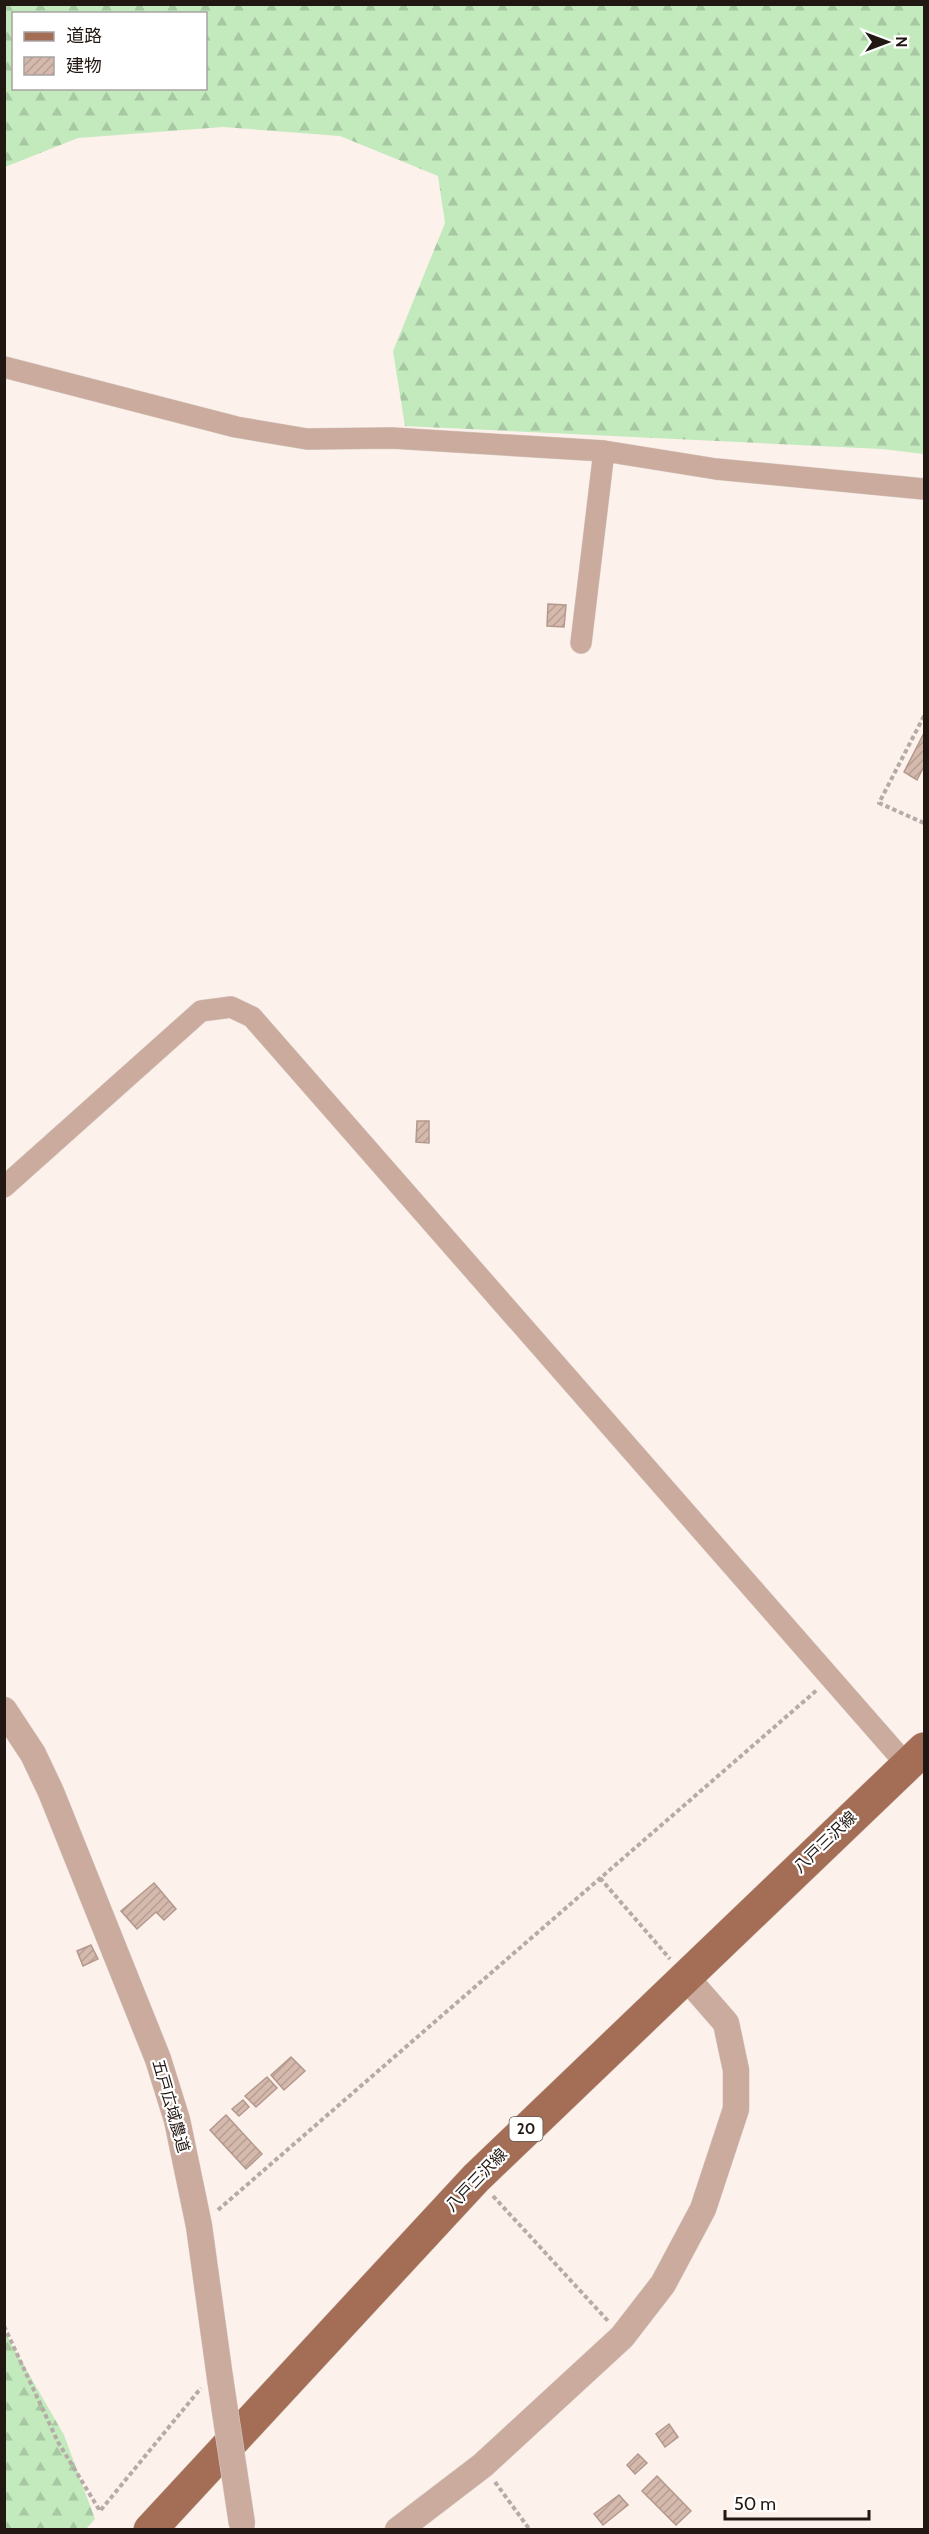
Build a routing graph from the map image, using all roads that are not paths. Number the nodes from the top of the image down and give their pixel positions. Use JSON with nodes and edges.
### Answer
{"nodes":[{"id":1,"x":4,"y":367,"type":"edge"},
{"id":2,"x":604,"y":451,"type":"junction"},
{"id":3,"x":924,"y":489,"type":"edge"},
{"id":4,"x":581,"y":643,"type":"dead end"},
{"id":5,"x":4,"y":1187,"type":"edge"},
{"id":6,"x":4,"y":1710,"type":"edge"},
{"id":7,"x":915,"y":1757,"type":"edge"},
{"id":8,"x":685,"y":1976,"type":"junction"},
{"id":9,"x":242,"y":2527,"type":"edge"},
{"id":10,"x":150,"y":2529,"type":"edge"},
{"id":11,"x":398,"y":2529,"type":"edge"}],
"edges":[{"from":1,"to":2,"type":"street"},
{"from":2,"to":3,"type":"street"},
{"from":2,"to":4,"type":"street"},
{"from":5,"to":7,"type":"street"},
{"from":6,"to":9,"type":"street","name":"五戸広域農道","bridge":true},
{"from":7,"to":8,"type":"main road","name":"八戸三沢線","number":"20"},
{"from":8,"to":10,"type":"main road","name":"八戸三沢線","number":"20"},
{"from":8,"to":11,"type":"street"}]}
